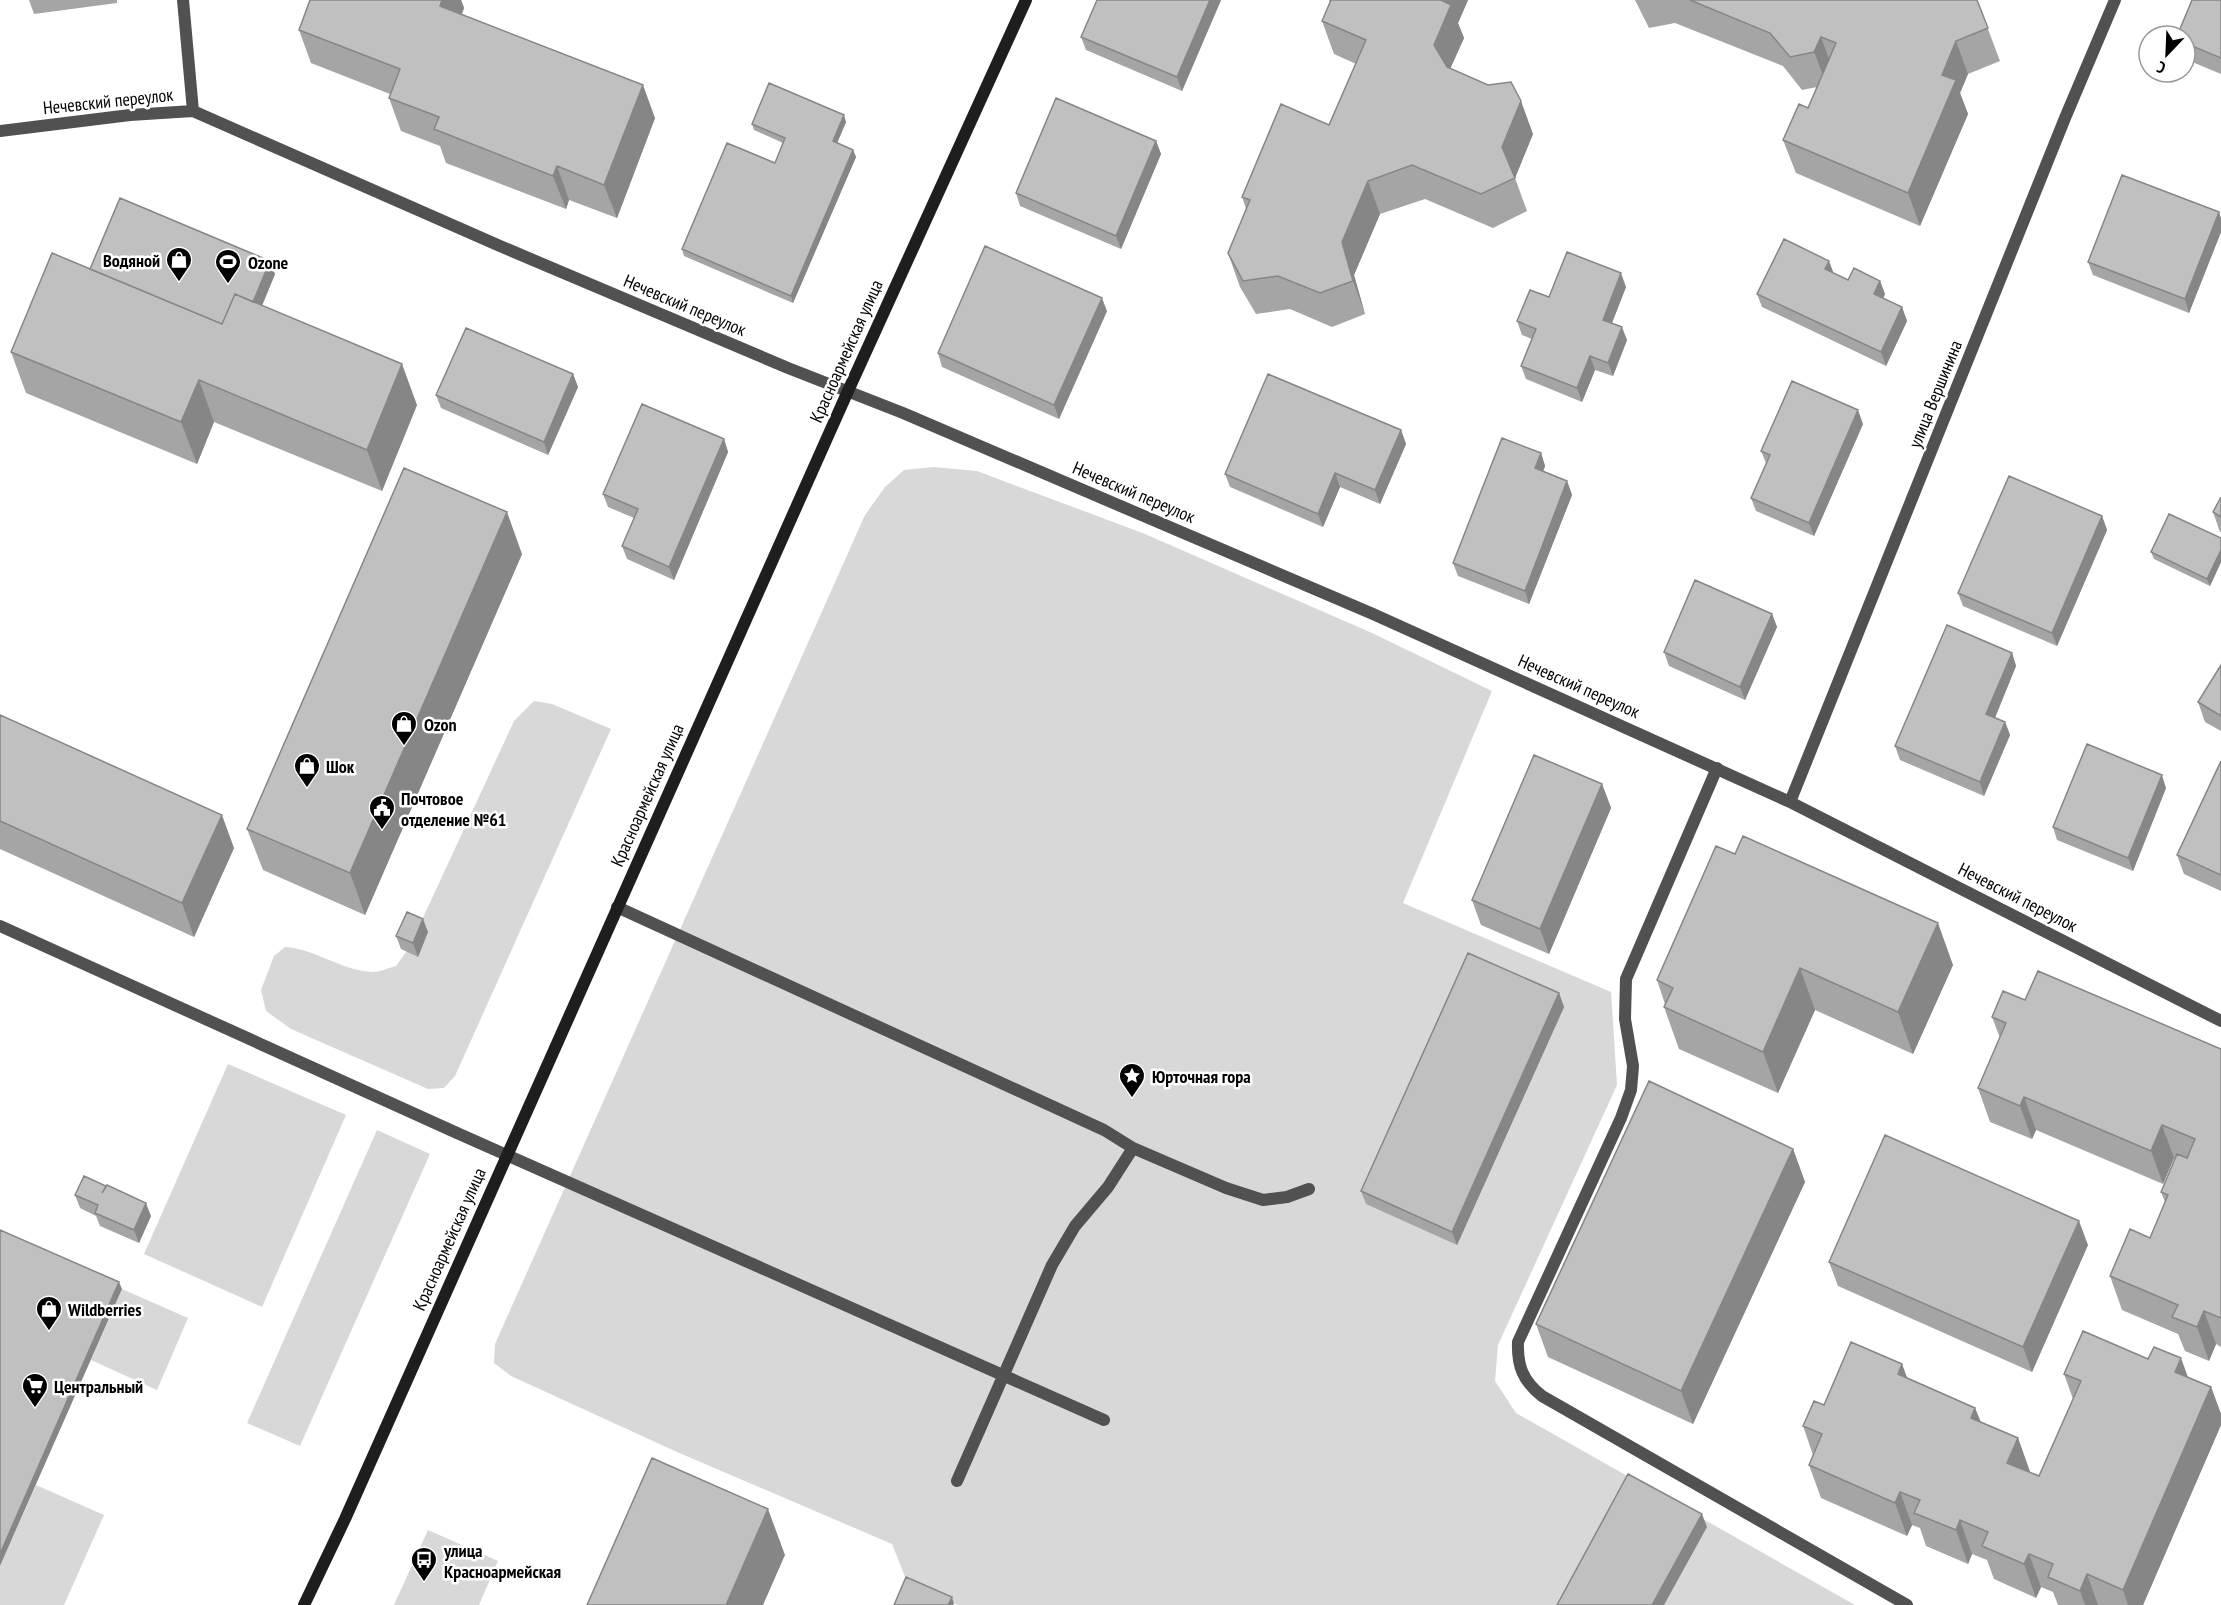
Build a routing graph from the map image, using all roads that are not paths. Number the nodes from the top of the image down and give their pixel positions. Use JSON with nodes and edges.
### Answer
{"nodes":[{"id":1,"x":183,"y":0,"type":"edge"},
{"id":2,"x":1026,"y":0,"type":"edge"},
{"id":3,"x":2115,"y":0,"type":"edge"},
{"id":4,"x":193,"y":111,"type":"junction"},
{"id":5,"x":0,"y":132,"type":"edge"},
{"id":6,"x":848,"y":391,"type":"junction"},
{"id":7,"x":1718,"y":768,"type":"junction"},
{"id":8,"x":1790,"y":802,"type":"junction"},
{"id":9,"x":617,"y":908,"type":"junction"},
{"id":10,"x":0,"y":926,"type":"edge"},
{"id":11,"x":2221,"y":1021,"type":"edge"},
{"id":12,"x":1133,"y":1148,"type":"junction"},
{"id":13,"x":506,"y":1155,"type":"junction"},
{"id":14,"x":1309,"y":1189,"type":"dead end"},
{"id":15,"x":1003,"y":1375,"type":"junction"},
{"id":16,"x":1104,"y":1420,"type":"dead end"},
{"id":17,"x":957,"y":1481,"type":"dead end"},
{"id":18,"x":304,"y":1605,"type":"edge"},
{"id":19,"x":1907,"y":1605,"type":"edge"}],
"edges":[{"from":1,"to":4,"type":"street"},
{"from":2,"to":6,"type":"main road","name":"Красноармейская улица"},
{"from":3,"to":8,"type":"street","name":"улица Вершинина"},
{"from":4,"to":5,"type":"street","name":"Нечевский переулок"},
{"from":4,"to":6,"type":"street","name":"Нечевский переулок"},
{"from":6,"to":7,"type":"street","name":"Нечевский переулок"},
{"from":6,"to":9,"type":"main road","name":"Красноармейская улица"},
{"from":7,"to":8,"type":"street","name":"Нечевский переулок"},
{"from":7,"to":19,"type":"street"},
{"from":8,"to":11,"type":"street","name":"Нечевский переулок"},
{"from":9,"to":12,"type":"street"},
{"from":9,"to":13,"type":"main road","name":"Красноармейская улица"},
{"from":10,"to":13,"type":"street"},
{"from":12,"to":14,"type":"street"},
{"from":12,"to":15,"type":"street"},
{"from":13,"to":15,"type":"street"},
{"from":13,"to":18,"type":"main road","name":"Красноармейская улица"},
{"from":15,"to":16,"type":"street"},
{"from":15,"to":17,"type":"street"}]}
